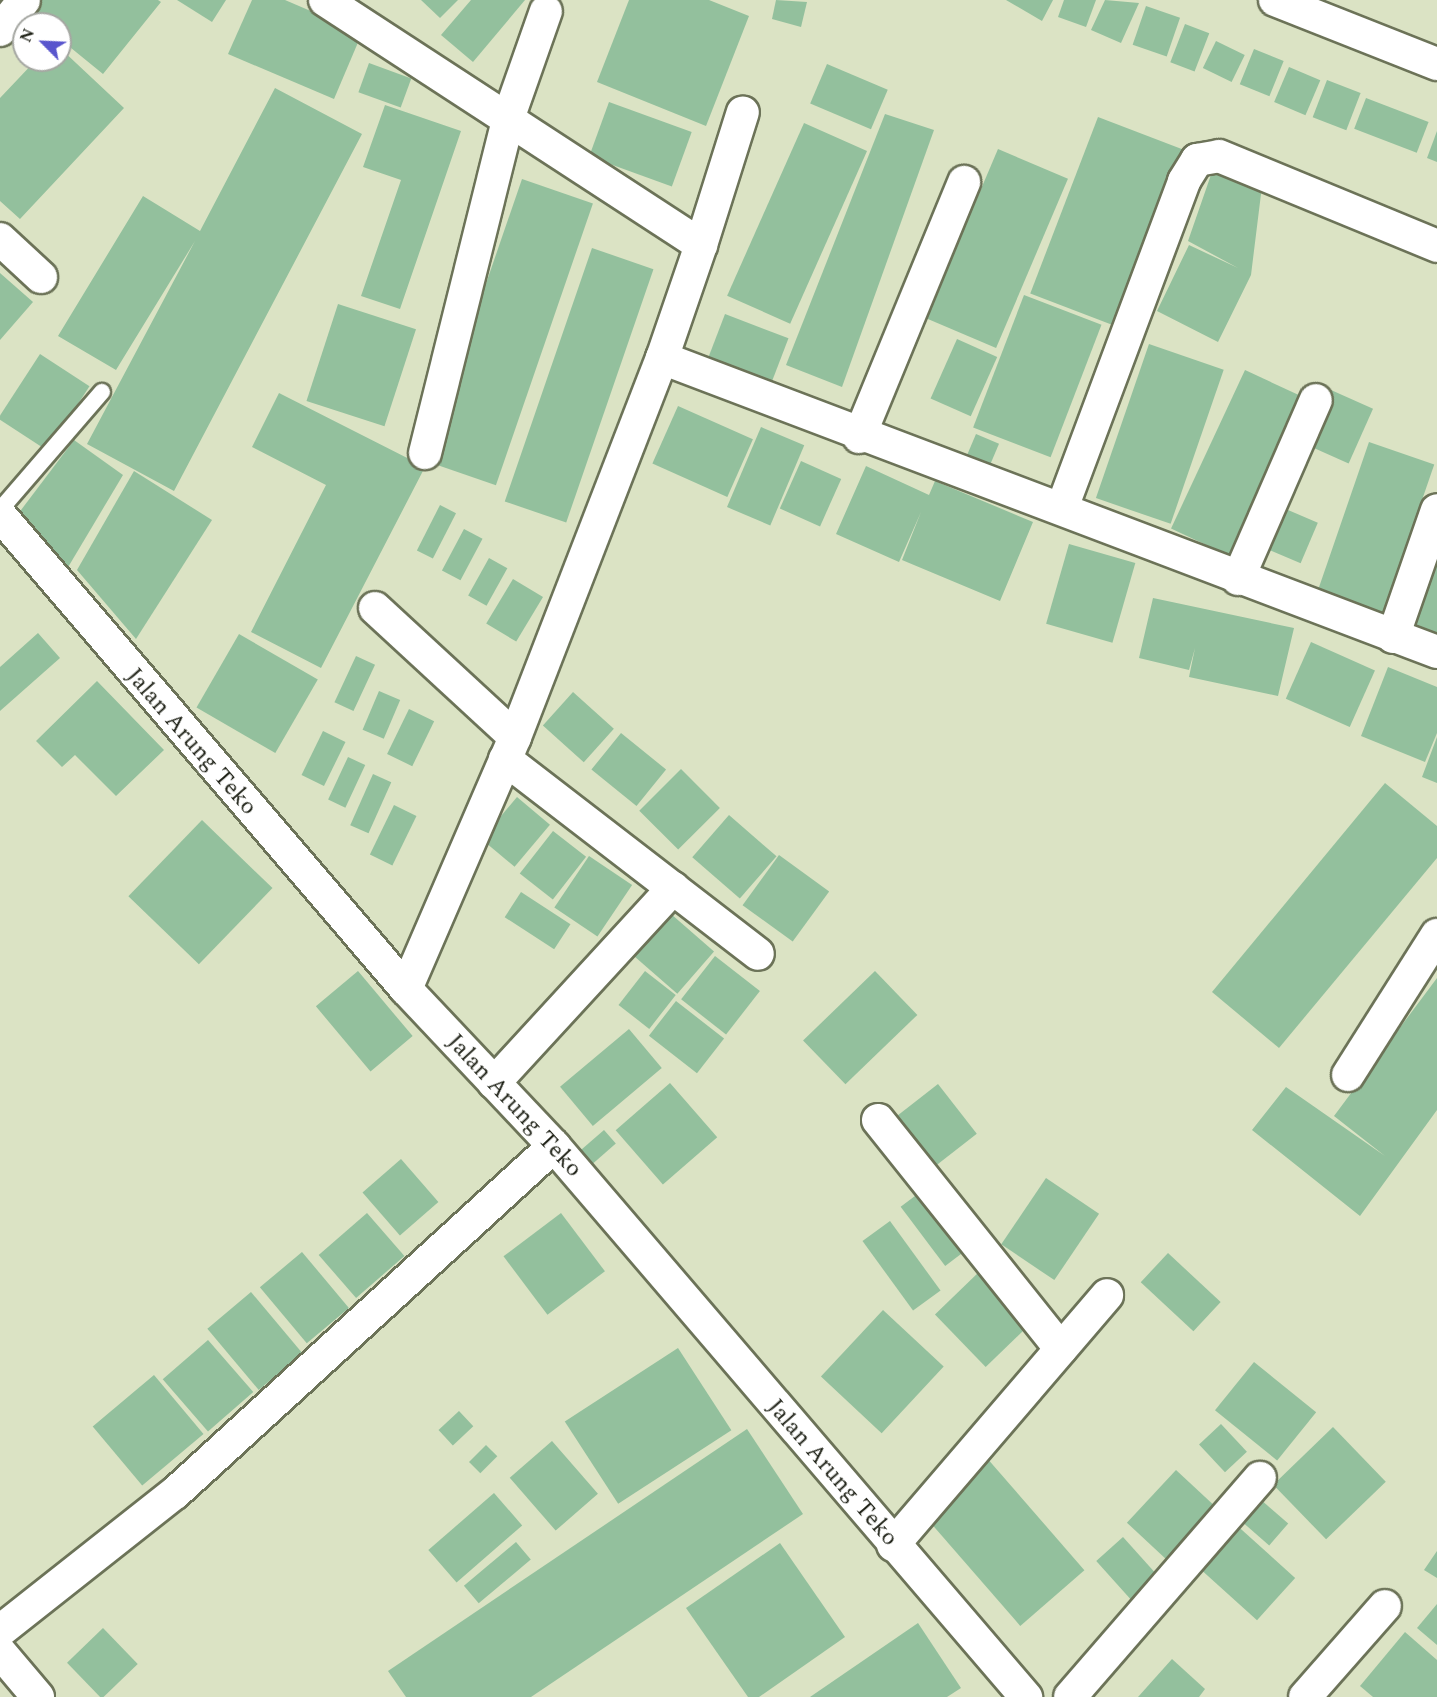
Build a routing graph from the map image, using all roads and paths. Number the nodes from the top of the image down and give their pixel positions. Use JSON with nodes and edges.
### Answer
{"nodes":[{"id":1,"x":24,"y":0,"type":"edge"},
{"id":2,"x":325,"y":0,"type":"edge"},
{"id":3,"x":1275,"y":0,"type":"edge"},
{"id":4,"x":546,"y":11,"type":"dead end"},
{"id":5,"x":0,"y":30,"type":"edge"},
{"id":6,"x":1437,"y":64,"type":"edge"},
{"id":7,"x":743,"y":112,"type":"dead end"},
{"id":8,"x":509,"y":116,"type":"junction"},
{"id":9,"x":964,"y":182,"type":"dead end"},
{"id":10,"x":0,"y":239,"type":"edge"},
{"id":11,"x":701,"y":245,"type":"junction"},
{"id":12,"x":1437,"y":246,"type":"edge"},
{"id":13,"x":41,"y":278,"type":"dead end"},
{"id":14,"x":662,"y":358,"type":"junction"},
{"id":15,"x":102,"y":392,"type":"dead end"},
{"id":16,"x":1316,"y":400,"type":"dead end"},
{"id":17,"x":859,"y":437,"type":"junction"},
{"id":18,"x":425,"y":453,"type":"dead end"},
{"id":19,"x":1062,"y":508,"type":"junction"},
{"id":20,"x":0,"y":510,"type":"edge"},
{"id":21,"x":1437,"y":510,"type":"edge"},
{"id":22,"x":0,"y":515,"type":"edge"},
{"id":23,"x":1239,"y":579,"type":"junction"},
{"id":24,"x":375,"y":608,"type":"dead end"},
{"id":25,"x":1394,"y":637,"type":"junction"},
{"id":26,"x":1437,"y":652,"type":"edge"},
{"id":27,"x":510,"y":748,"type":"junction"},
{"id":28,"x":673,"y":888,"type":"junction"},
{"id":29,"x":1437,"y":935,"type":"edge"},
{"id":30,"x":758,"y":954,"type":"dead end"},
{"id":31,"x":406,"y":989,"type":"junction"},
{"id":32,"x":1348,"y":1075,"type":"dead end"},
{"id":33,"x":494,"y":1083,"type":"junction"},
{"id":34,"x":878,"y":1119,"type":"dead end"},
{"id":35,"x":554,"y":1146,"type":"junction"},
{"id":36,"x":1107,"y":1296,"type":"dead end"},
{"id":37,"x":1061,"y":1349,"type":"junction"},
{"id":38,"x":1260,"y":1478,"type":"dead end"},
{"id":39,"x":893,"y":1545,"type":"junction"},
{"id":40,"x":1385,"y":1606,"type":"dead end"},
{"id":41,"x":0,"y":1631,"type":"edge"},
{"id":42,"x":0,"y":1652,"type":"edge"},
{"id":43,"x":38,"y":1697,"type":"edge"},
{"id":44,"x":1026,"y":1697,"type":"edge"},
{"id":45,"x":1070,"y":1697,"type":"edge"},
{"id":46,"x":1305,"y":1697,"type":"edge"}],
"edges":[{"from":1,"to":5,"type":"street"},
{"from":2,"to":8,"type":"street"},
{"from":3,"to":6,"type":"street"},
{"from":4,"to":8,"type":"street"},
{"from":7,"to":11,"type":"street"},
{"from":8,"to":11,"type":"street"},
{"from":8,"to":18,"type":"street"},
{"from":9,"to":17,"type":"street"},
{"from":10,"to":13,"type":"street"},
{"from":11,"to":14,"type":"street"},
{"from":12,"to":19,"type":"street"},
{"from":14,"to":17,"type":"street"},
{"from":14,"to":27,"type":"street"},
{"from":15,"to":20,"type":"lane"},
{"from":16,"to":23,"type":"street"},
{"from":17,"to":19,"type":"street"},
{"from":19,"to":23,"type":"street"},
{"from":21,"to":25,"type":"street"},
{"from":22,"to":31,"type":"street","name":"Jalan Arung Teko"},
{"from":23,"to":25,"type":"street"},
{"from":24,"to":27,"type":"street"},
{"from":25,"to":26,"type":"street"},
{"from":27,"to":28,"type":"street"},
{"from":27,"to":31,"type":"street"},
{"from":28,"to":30,"type":"street"},
{"from":28,"to":33,"type":"street"},
{"from":29,"to":32,"type":"street"},
{"from":31,"to":33,"type":"street","name":"Jalan Arung Teko"},
{"from":33,"to":35,"type":"street","name":"Jalan Arung Teko"},
{"from":34,"to":37,"type":"street"},
{"from":35,"to":39,"type":"street","name":"Jalan Arung Teko"},
{"from":35,"to":41,"type":"street"},
{"from":36,"to":37,"type":"street"},
{"from":37,"to":39,"type":"street"},
{"from":38,"to":45,"type":"street"},
{"from":39,"to":44,"type":"street","name":"Jalan Arung Teko"},
{"from":40,"to":46,"type":"street"},
{"from":42,"to":43,"type":"street"}]}
